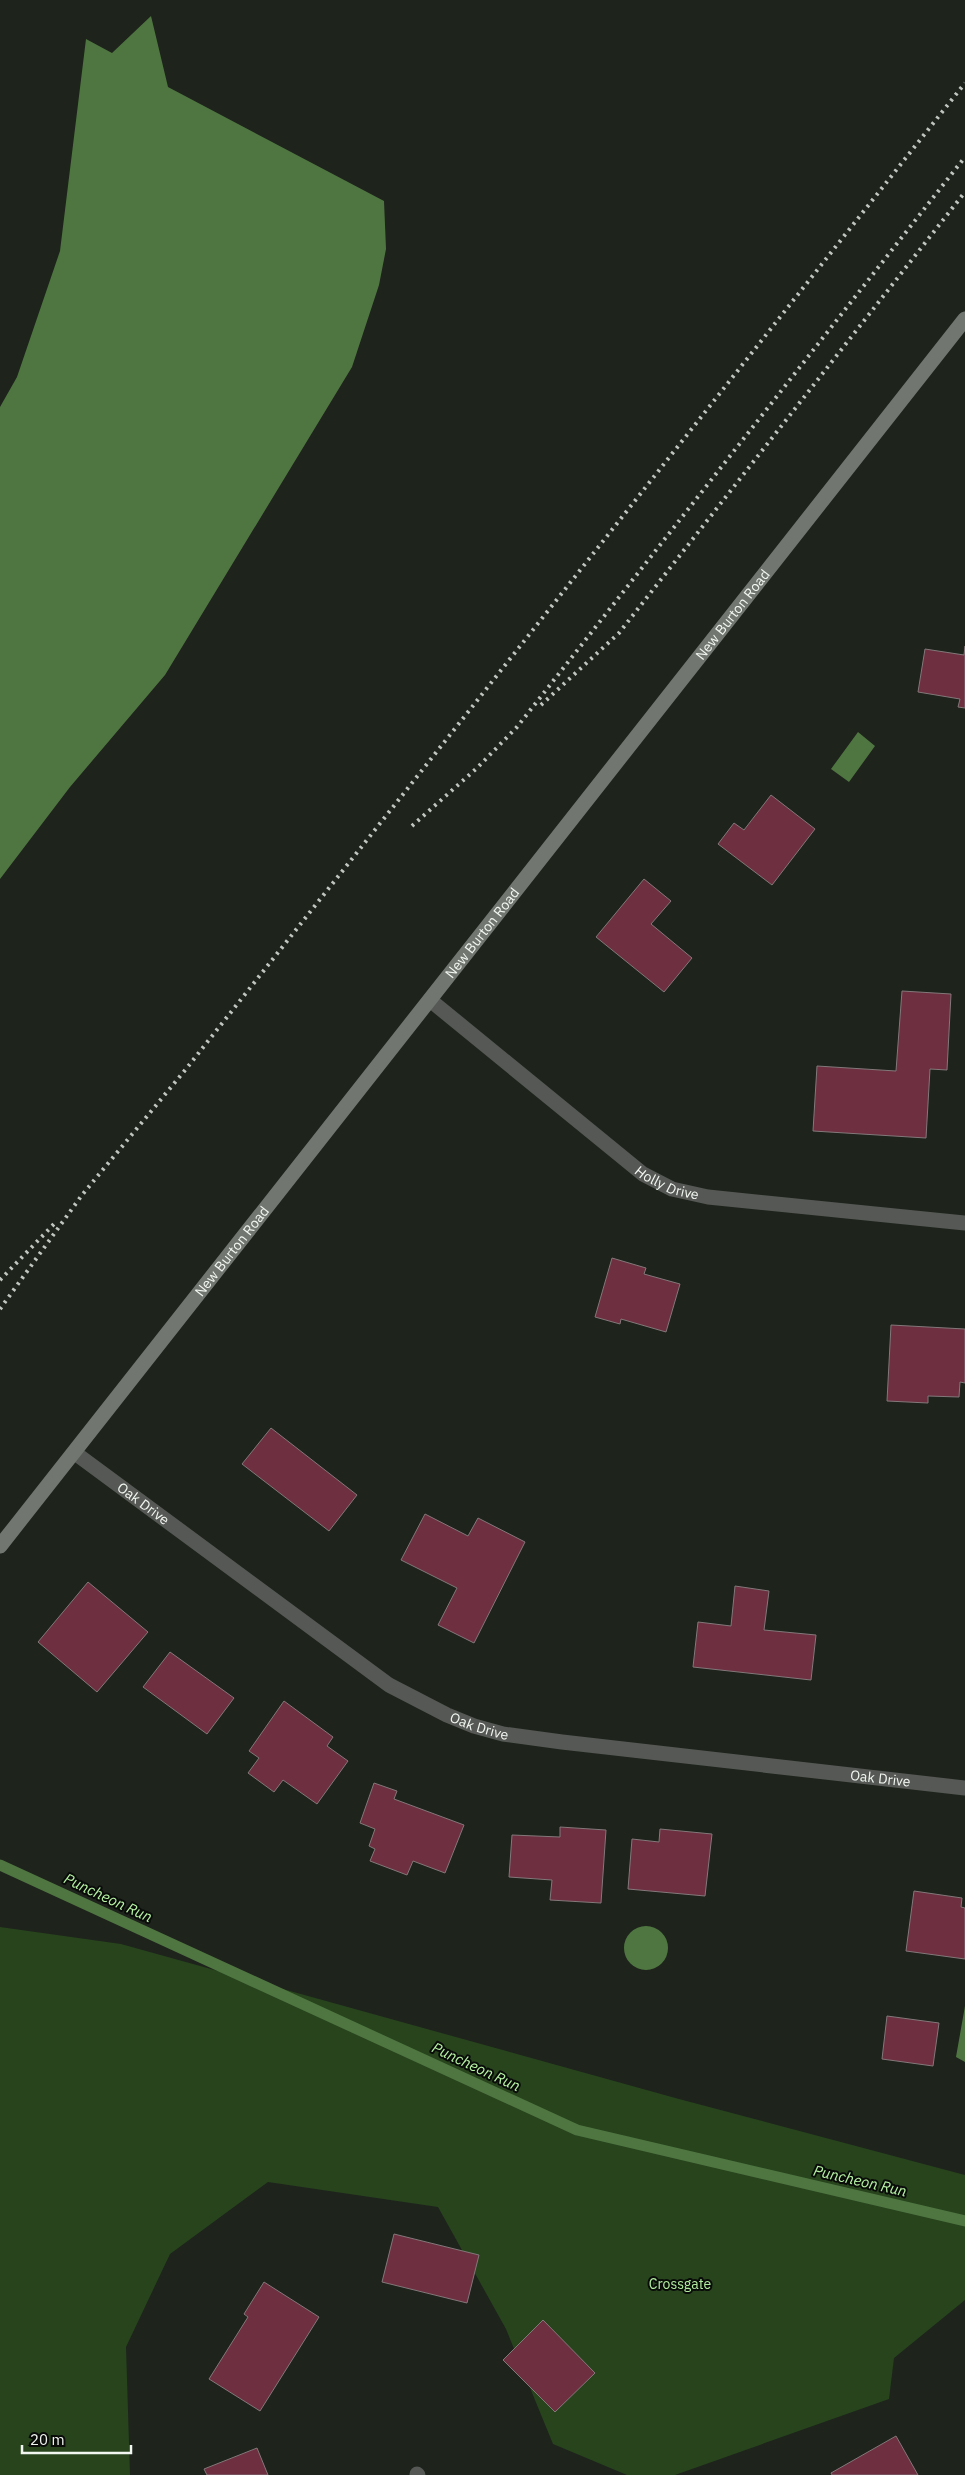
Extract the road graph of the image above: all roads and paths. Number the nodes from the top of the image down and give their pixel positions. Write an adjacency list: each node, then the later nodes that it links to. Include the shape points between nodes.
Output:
1 (965, 319): 2 (street, New Burton Road)
2 (430, 1000): 3 (street, Holly Drive, via 643,1174 672,1189 708,1197); 4 (street, New Burton Road)
3 (965, 1223)
4 (75, 1452): 5 (street, New Burton Road); 6 (street, Oak Drive, via 389,1684 447,1716 503,1734)
5 (0, 1546)
6 (965, 1788)

